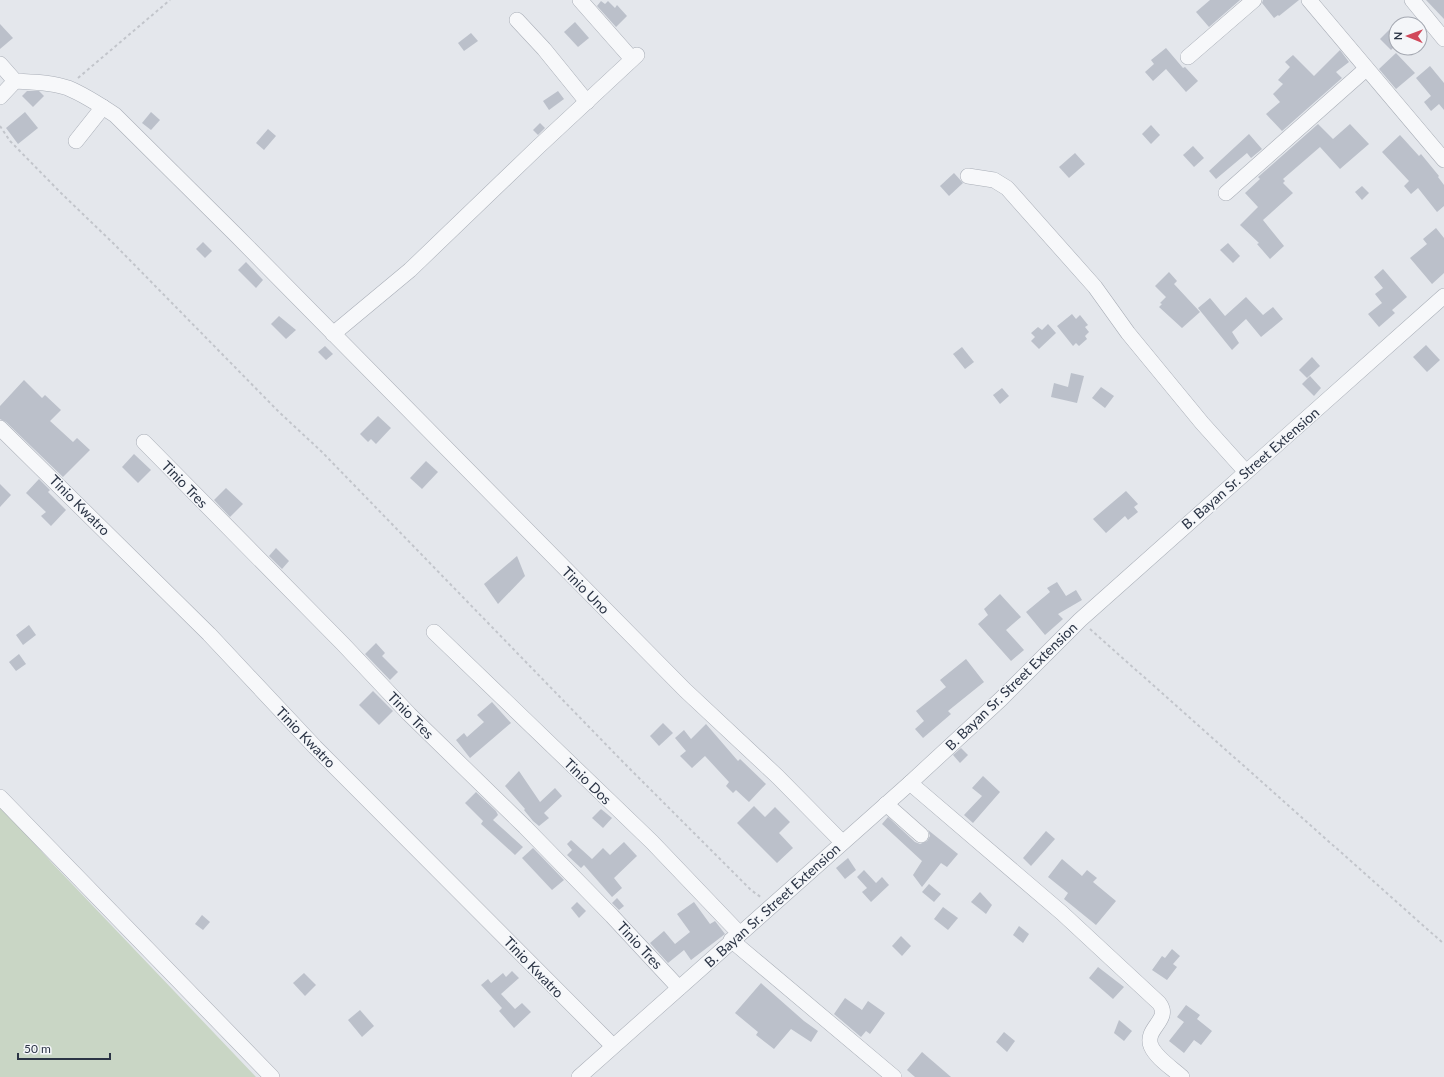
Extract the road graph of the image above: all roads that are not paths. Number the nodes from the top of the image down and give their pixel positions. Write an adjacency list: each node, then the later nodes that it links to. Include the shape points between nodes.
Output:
1 (580, 0): 12 (street, via 635,57)
2 (1254, 0): 7 (street)
3 (1309, 0): 9 (street)
4 (1412, 0): 6 (street)
5 (517, 20): 12 (street)
6 (1444, 39)
7 (1188, 57)
8 (0, 64): 10 (street)
9 (1366, 69): 15 (street); 17 (street)
10 (15, 81): 11 (street); 13 (street, Tinio Uno, via 67,88)
11 (0, 97)
12 (586, 102): 19 (street, via 410,270)
13 (103, 107): 14 (street); 19 (street, Tinio Uno)
14 (76, 141)
15 (1444, 160)
16 (968, 176): 22 (street, via 994,180 1007,188 1095,287 1128,333)
17 (1226, 193)
18 (1444, 296): 22 (street, B. Bayan Sr. Street Extension)
19 (333, 334): 28 (street, Tinio Uno, via 685,690 778,777)
20 (0, 428): 31 (street, Tinio Kwatro, via 209,634 321,752)
21 (144, 442): 30 (street, Tinio Tres, via 409,714 525,827)
22 (1246, 472): 24 (street, B. Bayan Sr. Street Extension, via 1080,620 1001,699)
23 (434, 632): 29 (street, Tinio Dos, via 652,842)
24 (910, 783): 26 (street, B. Bayan Sr. Street Extension); 35 (street, via 1062,914 1159,1003 1163,1016 1149,1040 1161,1059)
25 (0, 796): 32 (street)
26 (886, 804): 27 (street); 28 (street, B. Bayan Sr. Street Extension)
27 (921, 835)
28 (842, 842): 29 (street, B. Bayan Sr. Street Extension, via 773,906)
29 (735, 937): 30 (street, B. Bayan Sr. Street Extension); 34 (street, Tinio Dos)
30 (679, 988): 31 (street, B. Bayan Sr. Street Extension)
31 (612, 1046): 33 (street, B. Bayan Sr. Street Extension)
32 (272, 1077)
33 (579, 1077)
34 (894, 1077)
35 (1182, 1077)

